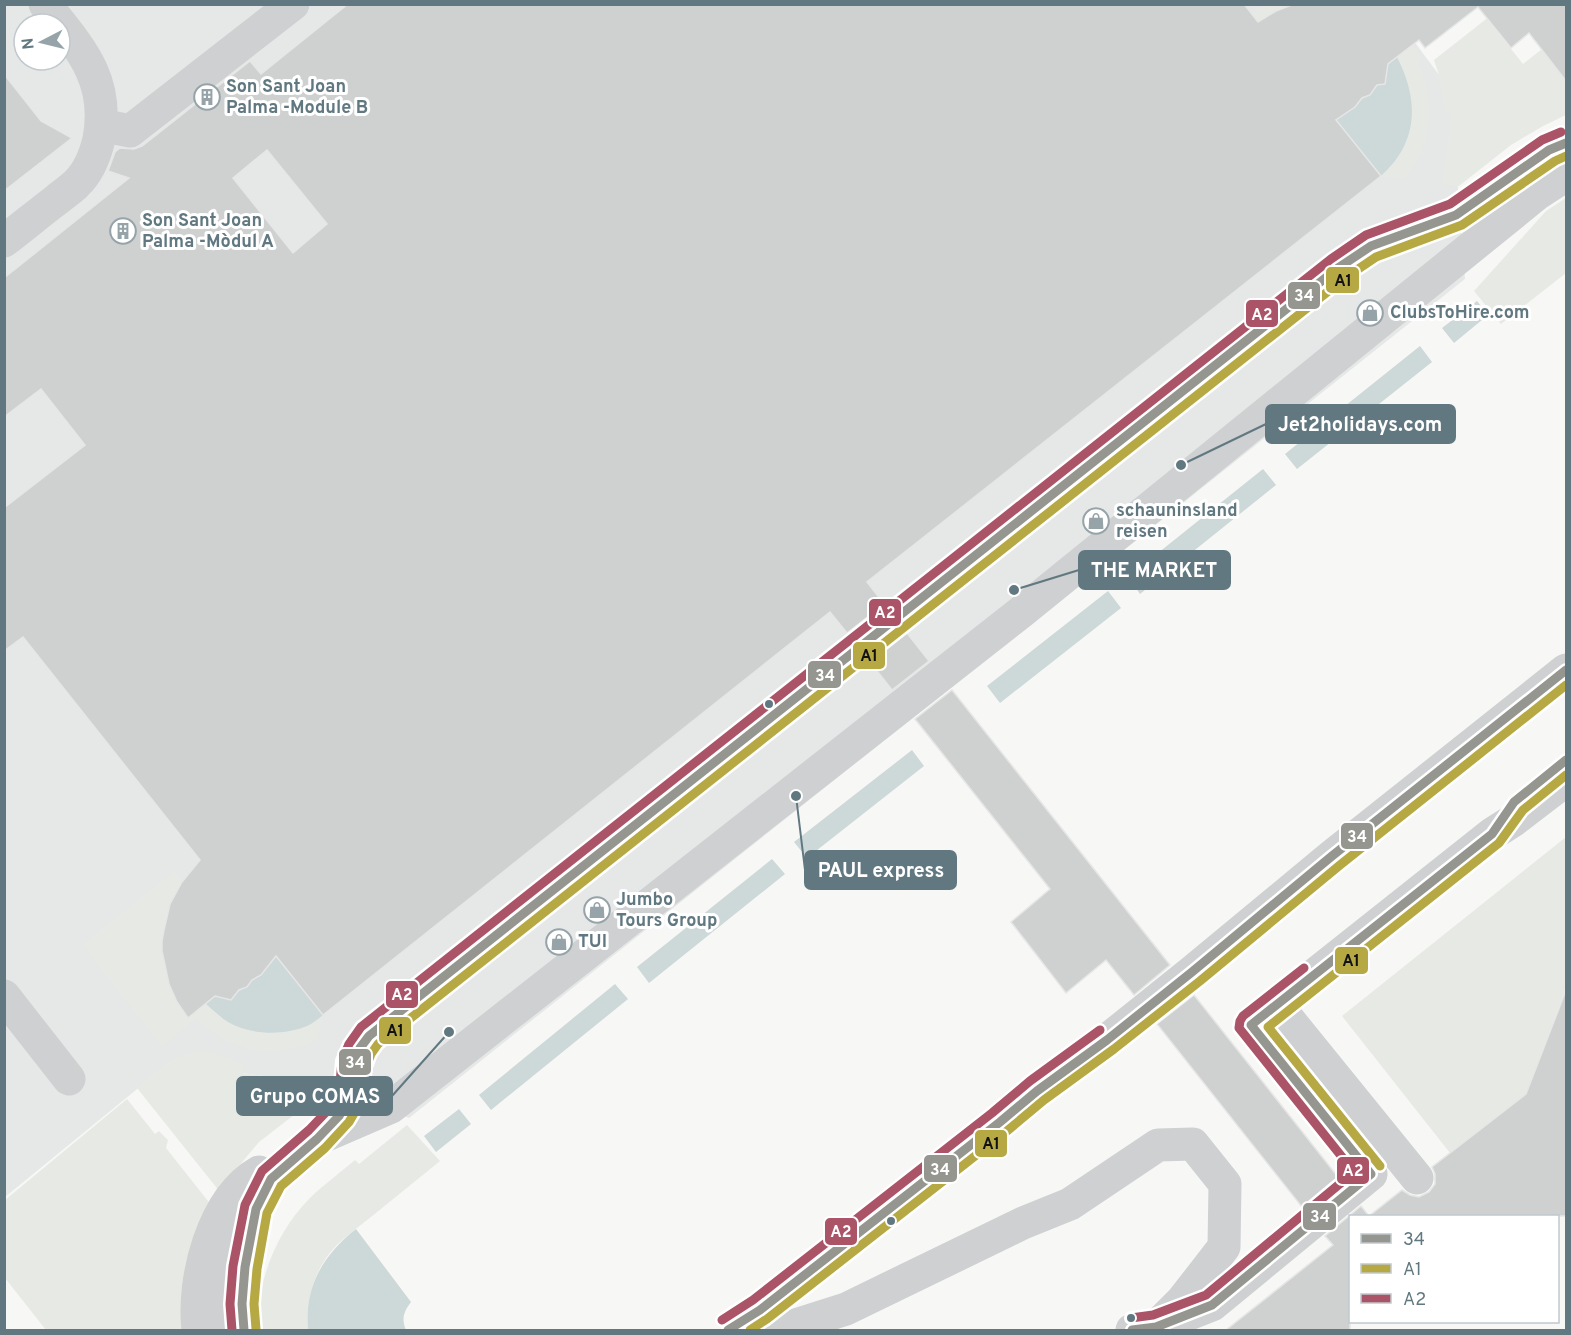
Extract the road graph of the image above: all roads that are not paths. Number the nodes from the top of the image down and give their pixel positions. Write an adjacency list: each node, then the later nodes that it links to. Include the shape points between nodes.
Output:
1 (45, 4): 3 (street, via 92,70 100,96)
2 (283, 10): 3 (street, via 130,131)
3 (101, 125): 6 (street, via 89,169 76,184)
4 (1566, 143): 15 (street, via 1549,150 1455,215 1371,246 1338,268 369,1036 354,1064 347,1102 339,1116)
5 (1566, 175): 15 (street, via 1537,194 1020,613 391,1107)
6 (4, 241)
7 (1566, 670): 18 (street, via 1107,1040 1037,1091)
8 (1566, 760): 11 (street, via 1514,802)
9 (1566, 780): 11 (street)
10 (1566, 799): 11 (street)
11 (1503, 827): 13 (street)
12 (4, 996): 14 (street)
13 (1276, 1004): 16 (street); 19 (street, via 1251,1025 1371,1174 1212,1305)
14 (69, 1079)
15 (311, 1144): 17 (street); 20 (street, via 253,1176 226,1204 205,1255)
16 (1417, 1178)
17 (271, 1179): 21 (street, via 236,1235 226,1265 221,1297); 22 (street, via 256,1209 244,1267)
18 (760, 1324): 19 (street, via 846,1308 1070,1204 1158,1146 1192,1144 1226,1184 1224,1247 1182,1301); 23 (street)
19 (1144, 1329)
20 (198, 1330)
21 (223, 1330)
22 (244, 1330)
23 (728, 1330)

